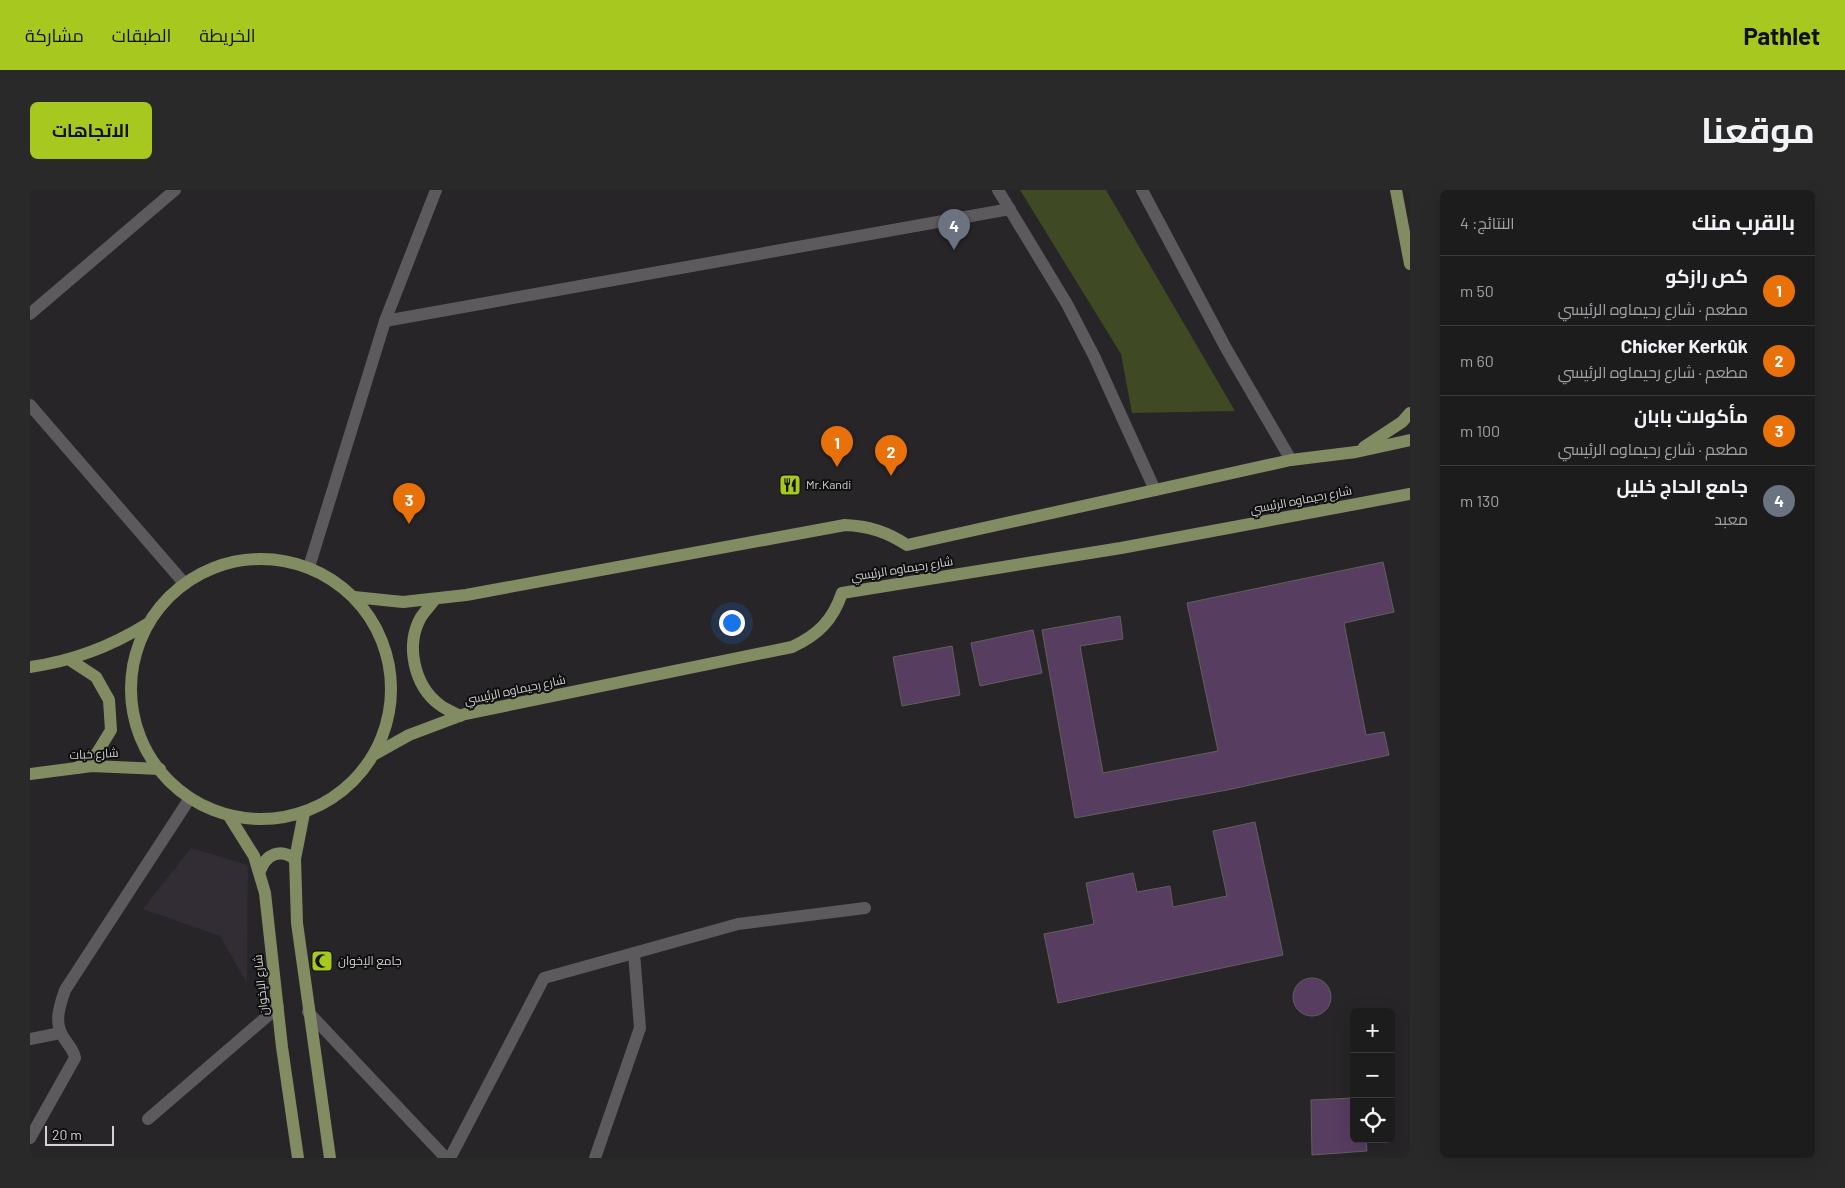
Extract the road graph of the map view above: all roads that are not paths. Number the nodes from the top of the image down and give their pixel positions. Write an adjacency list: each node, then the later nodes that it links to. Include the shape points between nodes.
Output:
1 (175, 190): 8 (street)
2 (436, 190): 9 (street)
3 (998, 190): 6 (street)
4 (1142, 190): 14 (street)
5 (1396, 190): 7 (main road)
6 (1010, 209): 9 (street); 15 (street, via 1090,348)
7 (1410, 264)
8 (30, 314)
9 (385, 321): 17 (street)
10 (30, 405): 18 (street)
11 (1410, 413): 13 (main road, via 1402,422)
12 (1410, 440): 13 (main road, شارع رحيماوه الرئيسي)
13 (1356, 452): 14 (main road, شارع رحيماوه الرئيسي)
14 (1291, 460): 15 (main road, شارع رحيماوه الرئيسي)
15 (1155, 490): 20 (main road, شارع رحيماوه الرئيسي, via 907,545 871,528 839,526)
16 (1410, 494): 24 (main road, شارع رحيماوه الرئيسي, via 1121,548 842,593 833,616 824,627 792,647)
17 (309, 567): 18 (main road, via 258,557 207,569); 19 (main road)
18 (184, 582): 21 (main road, via 163,602)
19 (354, 597): 20 (main road, شارع رحيماوه الرئيسي, via 403,602); 25 (main road, via 378,632 387,656 392,689 388,722)
20 (435, 599): 24 (main road, via 420,618 413,640 414,665 423,687 439,705)
21 (147, 624): 22 (main road, via 102,649); 27 (main road, via 137,646 132,669 133,716 140,739)
22 (70, 660): 23 (main road); 26 (main road, via 96,678 109,700 111,730 97,753)
23 (30, 667)
24 (460, 716): 25 (main road, شارع رحيماوه الرئيسي, via 409,735)
25 (374, 754): 30 (main road, via 344,790)
26 (77, 768): 27 (main road, شارع خبات, via 123,766); 28 (main road, شارع خبات)
27 (160, 769): 29 (main road, via 177,789)
28 (30, 774)
29 (190, 798): 31 (main road); 38 (street, via 66,990 57,1011)
30 (304, 813): 31 (main road, via 267,820); 32 (main road)
31 (229, 816): 33 (main road, شارع الإخوان, via 247,842)
32 (295, 859): 33 (main road, via 283,853 276,854 268,857); 37 (main road, via 297,923)
33 (260, 871): 36 (main road, شارع الإخوان)
34 (865, 908): 35 (street, via 738,924)
35 (634, 954): 45 (street, via 544,978); 46 (street, via 640,1028)
36 (278, 1007): 40 (street); 42 (main road, شارع الإخوان)
37 (308, 1012): 43 (main road); 44 (street)
38 (60, 1033): 39 (street); 41 (street, via 74,1053 74,1064)
39 (30, 1039)
40 (148, 1119)
41 (30, 1138)
42 (298, 1158)
43 (330, 1158)
44 (446, 1158)
45 (450, 1158)
46 (595, 1158)

